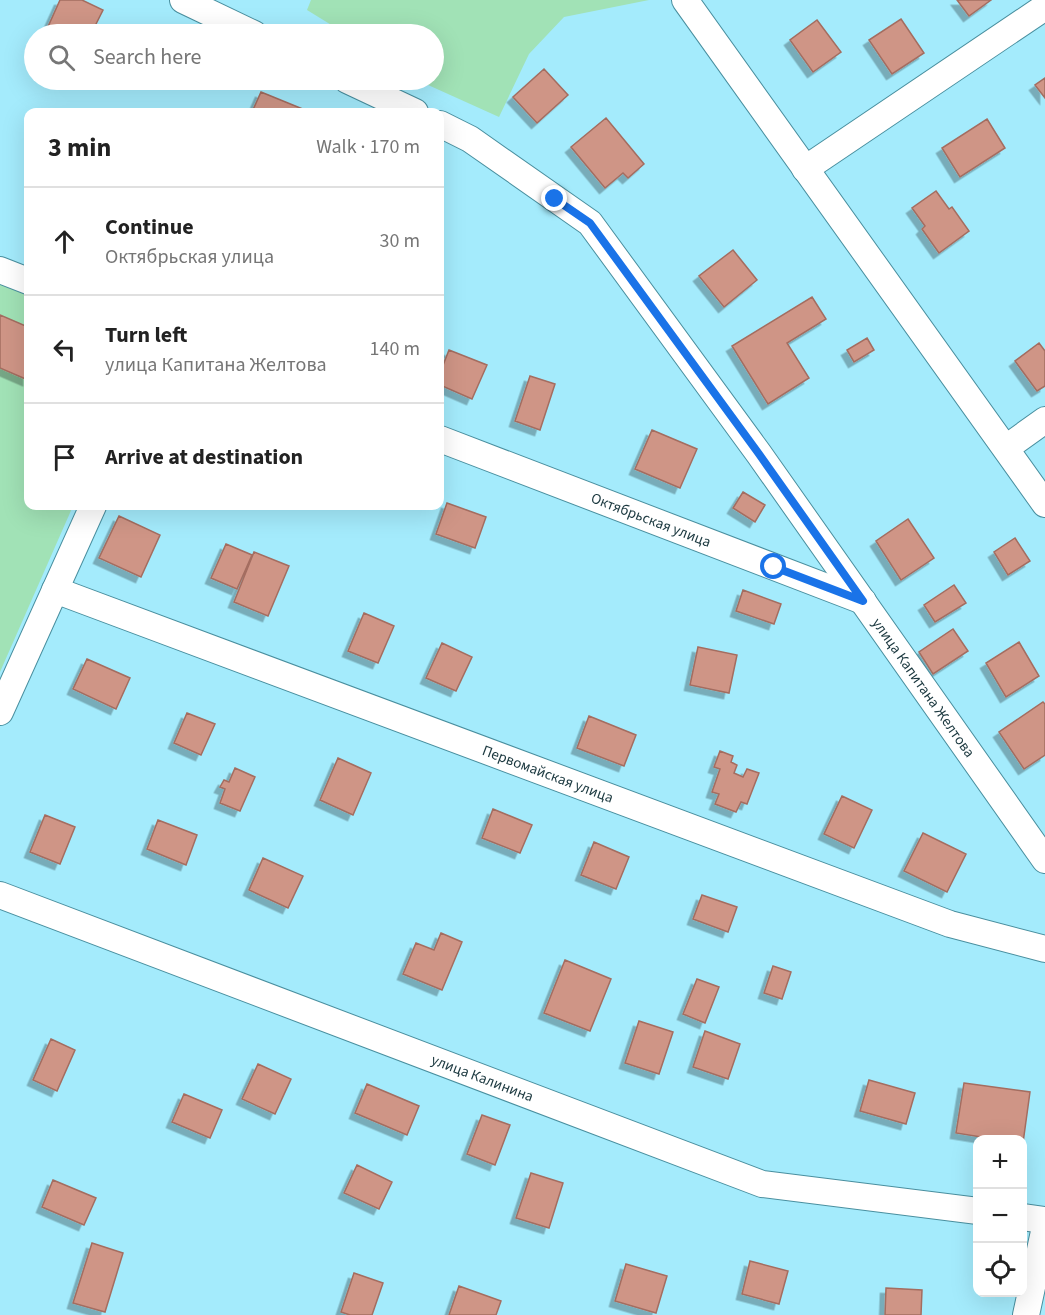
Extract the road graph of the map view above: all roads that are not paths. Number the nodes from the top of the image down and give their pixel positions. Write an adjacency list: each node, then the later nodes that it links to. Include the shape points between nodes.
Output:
1 (183, 0): 4 (street)
2 (685, 0): 8 (street)
3 (1045, 8): 8 (street)
4 (233, 24)
5 (368, 90): 6 (street)
6 (406, 108)
7 (444, 126): 17 (street, улица Капитана Желтова, via 470,139 590,223)
8 (806, 169): 13 (street)
9 (0, 270): 10 (street)
10 (24, 279)
11 (1045, 420): 13 (street)
12 (444, 441): 17 (street, Октябрьская улица)
13 (1006, 448): 14 (street)
14 (1045, 504)
15 (91, 510): 16 (street)
16 (55, 590): 18 (street); 21 (street, Первомайская улица, via 939,920)
17 (863, 601): 19 (street, улица Капитана Желтова)
18 (0, 712)
19 (1045, 860)
20 (0, 895): 22 (street, улица Калинина, via 762,1184)
21 (1045, 949)
22 (973, 1210)
23 (1027, 1218): 24 (street)
24 (1045, 1220)
25 (1045, 1227): 26 (street)
26 (1026, 1315)

